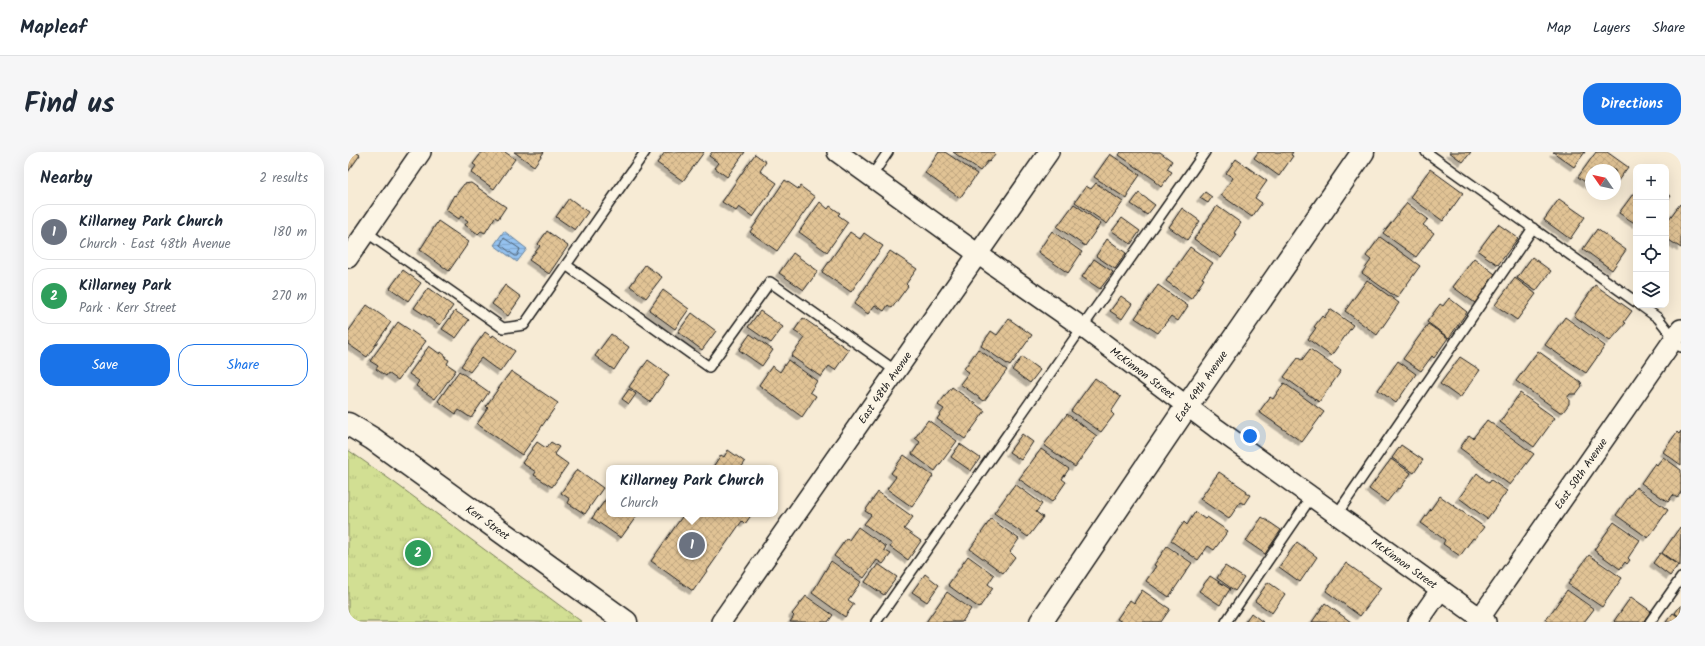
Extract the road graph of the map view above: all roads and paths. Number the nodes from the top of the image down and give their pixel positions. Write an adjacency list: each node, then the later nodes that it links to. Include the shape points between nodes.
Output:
1 (421, 152): 11 (street)
2 (645, 152): 14 (lane)
3 (837, 152): 9 (street, McKinnon Street)
4 (888, 152): 9 (lane)
5 (1049, 152): 12 (street, East 48th Avenue)
6 (1205, 152): 17 (lane)
7 (1363, 152): 20 (street, East 49th Avenue)
8 (1426, 152): 10 (lane)
9 (871, 177): 12 (street, McKinnon Street)
10 (1533, 228): 15 (lane); 23 (lane)
11 (366, 232): 13 (street); 14 (lane, via 503,328 524,325)
12 (978, 254): 17 (street, McKinnon Street); 19 (street, East 48th Avenue)
13 (348, 258)
14 (566, 265): 19 (lane, via 709,367 770,282)
15 (1633, 300)
16 (1644, 308): 18 (lane)
17 (1082, 327): 20 (street, McKinnon Street); 29 (lane)
18 (1679, 338): 26 (street, East 50th Avenue)
19 (896, 371): 28 (street, East 48th Avenue)
20 (1187, 406): 22 (street, McKinnon Street); 30 (street, East 49th Avenue)
21 (348, 424): 27 (street, Kerr Street, via 373,439)
22 (1312, 496): 23 (street, McKinnon Street); 31 (lane)
23 (1336, 514): 25 (street, McKinnon Street)
24 (1681, 578): 33 (lane)
25 (1441, 589): 26 (street, McKinnon Street); 32 (street)
26 (1483, 620)
27 (626, 622)
28 (721, 622)
29 (876, 622)
30 (1041, 622)
31 (1226, 622)
32 (1418, 622)
33 (1650, 622)

